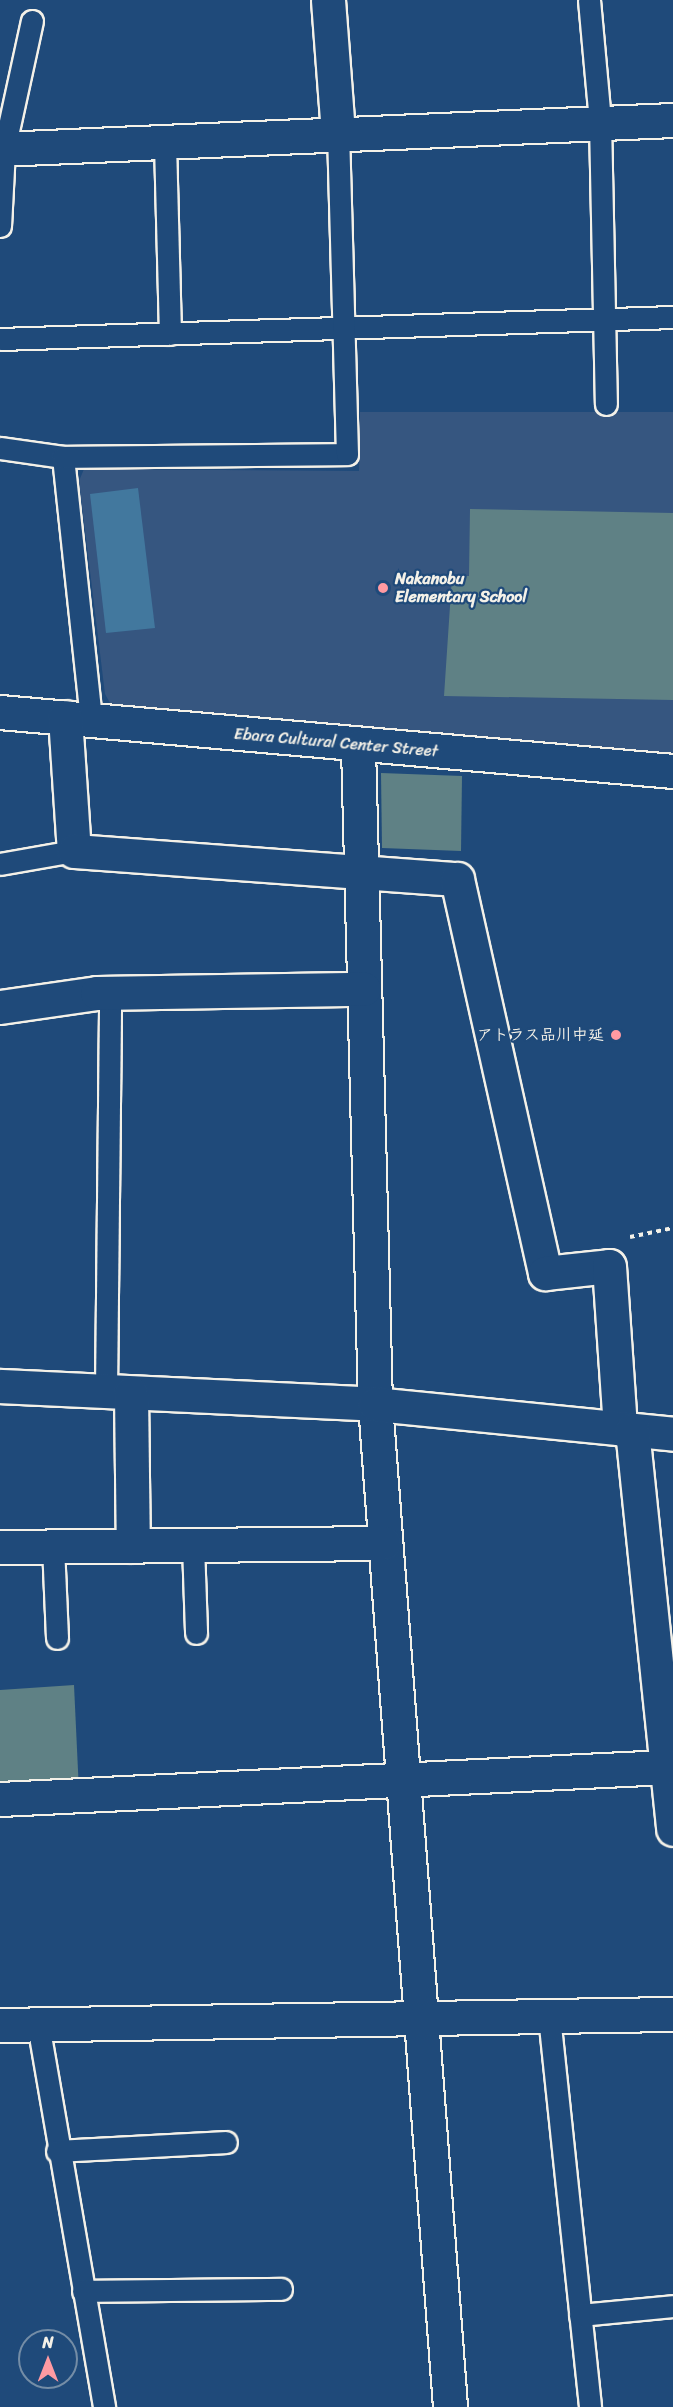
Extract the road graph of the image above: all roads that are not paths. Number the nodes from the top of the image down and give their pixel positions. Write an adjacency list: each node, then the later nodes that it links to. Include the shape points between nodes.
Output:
1 (328, 0): 6 (street)
2 (589, 0): 5 (lane)
3 (32, 21): 8 (lane)
4 (673, 120): 5 (street)
5 (600, 122): 6 (street); 11 (lane)
6 (338, 132): 7 (street); 12 (lane)
7 (165, 143): 8 (street); 13 (lane)
8 (2, 149): 9 (lane)
9 (0, 226)
10 (673, 317): 11 (lane)
11 (604, 320): 12 (lane); 15 (lane)
12 (341, 330): 13 (lane); 17 (lane, via 347,454)
13 (170, 334): 14 (lane)
14 (0, 339)
15 (606, 404)
16 (0, 448): 17 (lane)
17 (63, 457): 19 (lane)
18 (0, 712): 19 (street, Ebara Cultural Center Street)
19 (78, 718): 20 (street, Ebara Cultural Center Street); 22 (street)
20 (358, 747): 21 (street, Ebara Cultural Center Street); 24 (street)
21 (673, 771)
22 (74, 851): 23 (lane); 24 (street)
23 (0, 864)
24 (361, 868): 25 (street); 31 (street, via 457,879 545,1274 609,1266)
25 (364, 989): 26 (street); 30 (street)
26 (110, 993): 27 (street); 29 (lane)
27 (0, 1007)
28 (0, 1386): 29 (street)
29 (119, 1393): 30 (street); 36 (street)
30 (375, 1404): 31 (street); 33 (street)
31 (626, 1430): 32 (street); 40 (street)
32 (673, 1434)
33 (384, 1543): 34 (street); 41 (street)
34 (193, 1545): 36 (street); 38 (lane)
35 (53, 1546): 36 (street); 37 (street); 39 (lane)
36 (133, 1546)
37 (0, 1547)
38 (196, 1633)
39 (57, 1638)
40 (667, 1767): 41 (street); 43 (street)
41 (402, 1779): 42 (street); 46 (street)
42 (0, 1799)
43 (672, 1811)
44 (673, 2014): 45 (street)
45 (549, 2016): 46 (street); 54 (lane)
46 (418, 2018): 47 (street); 56 (street)
47 (38, 2024): 48 (street); 50 (lane)
48 (0, 2025)
49 (226, 2142): 50 (lane)
50 (57, 2151): 52 (lane)
51 (281, 2289): 52 (lane)
52 (83, 2291): 55 (lane)
53 (673, 2306): 54 (lane)
54 (580, 2315): 57 (lane)
55 (104, 2407)
56 (450, 2407)
57 (590, 2407)

